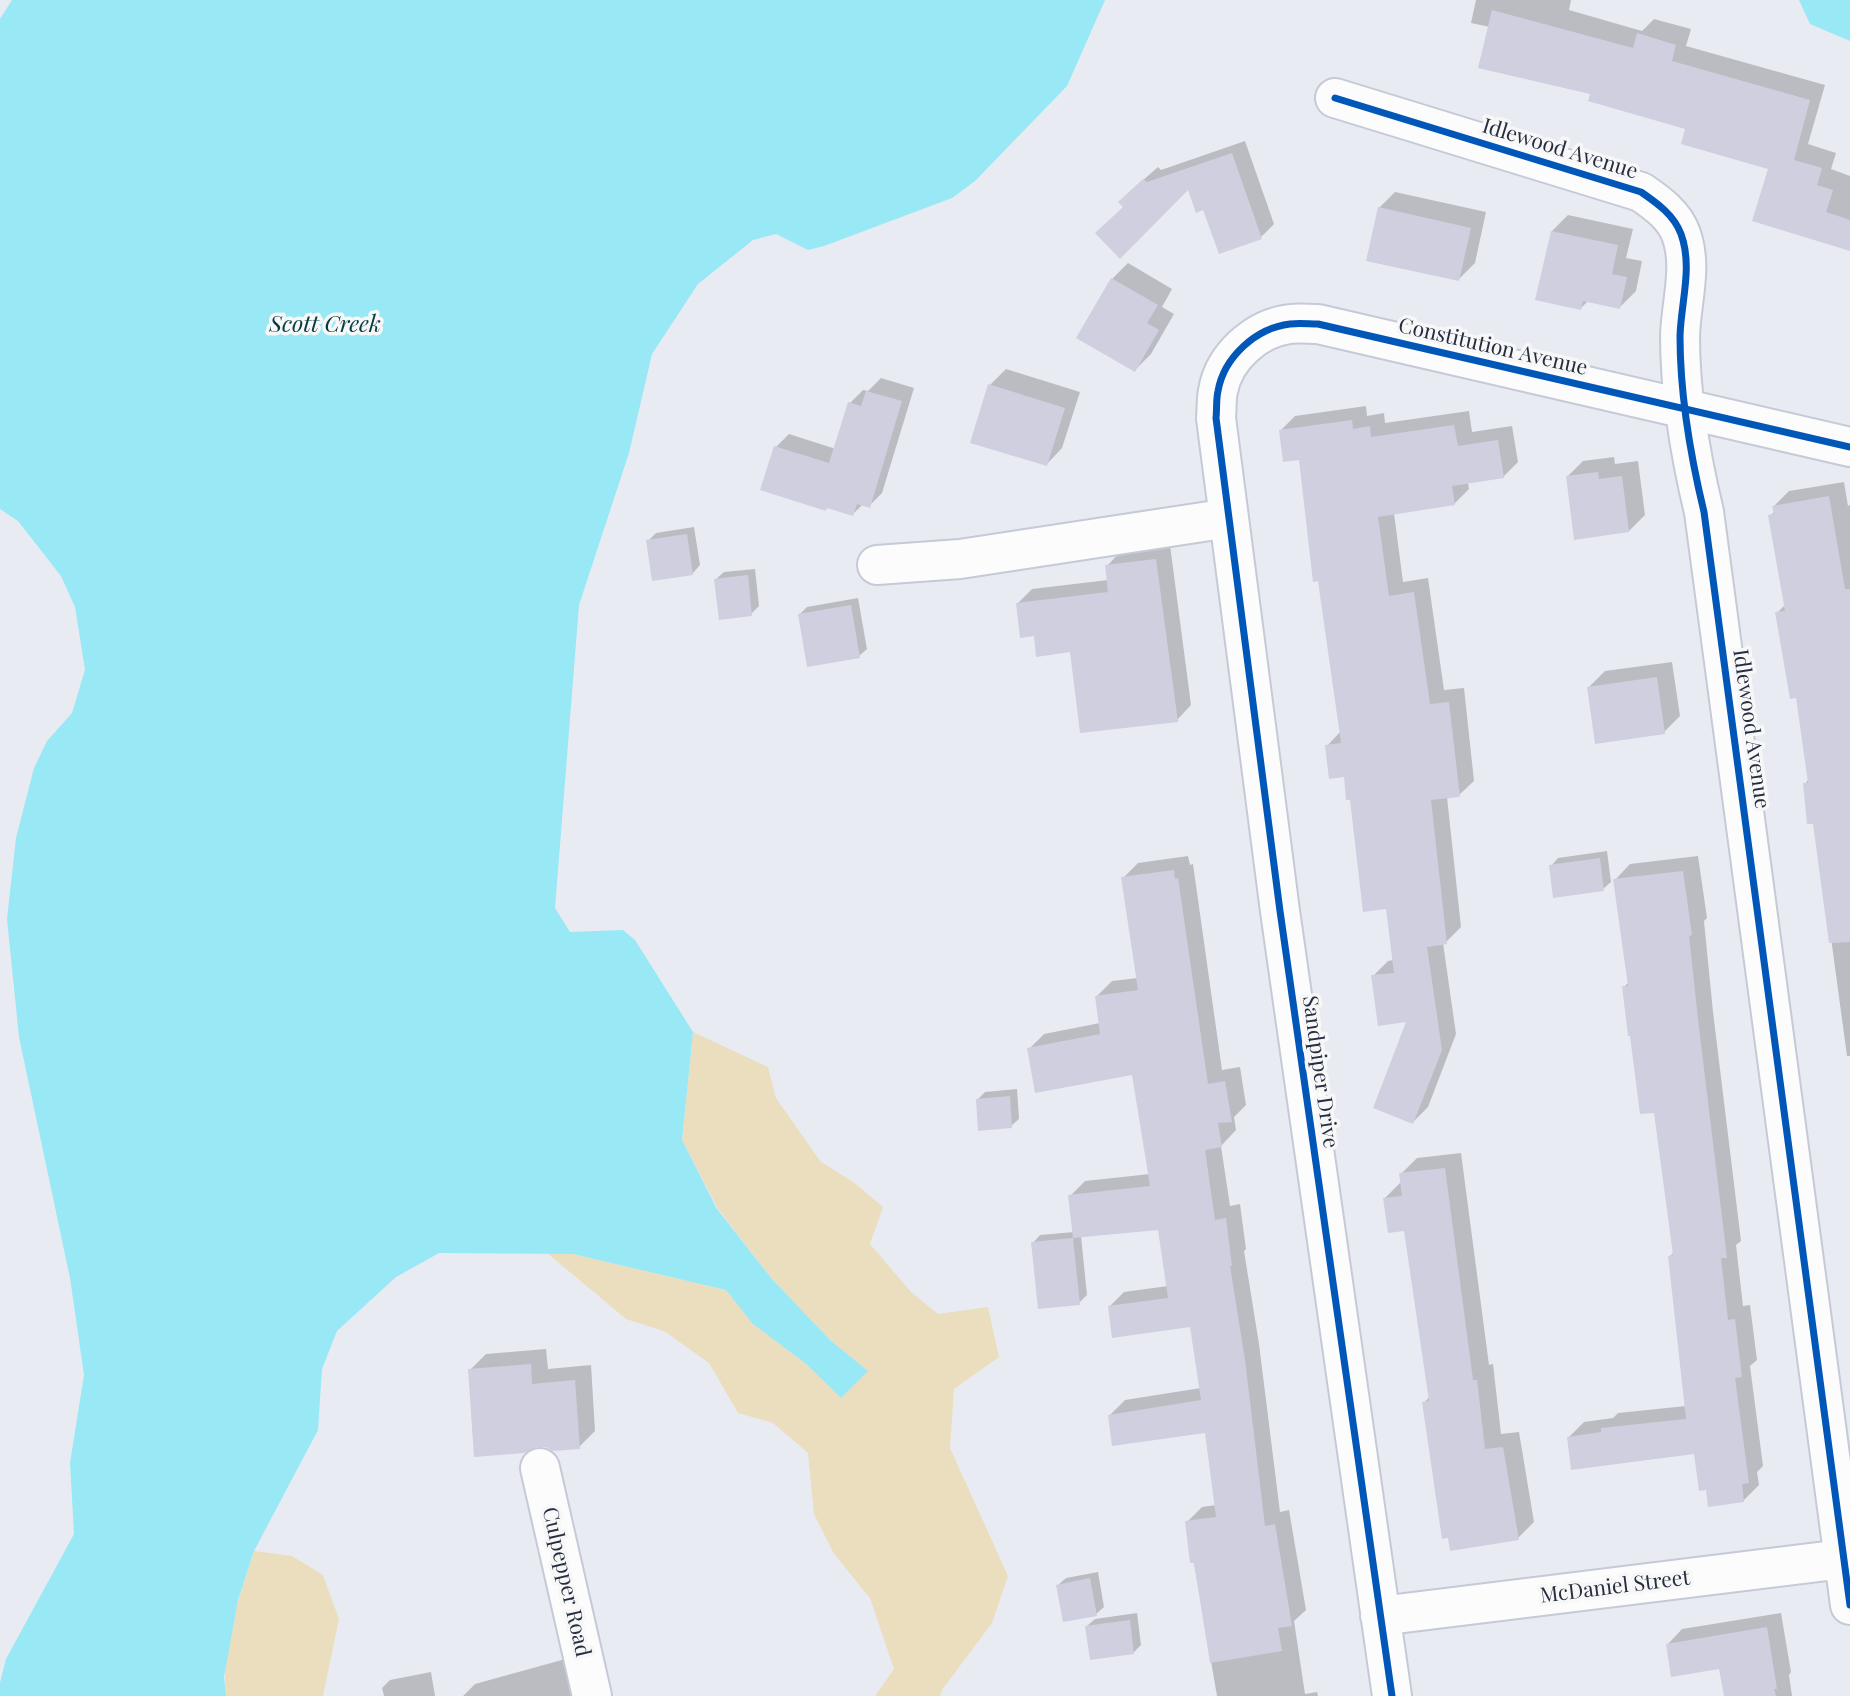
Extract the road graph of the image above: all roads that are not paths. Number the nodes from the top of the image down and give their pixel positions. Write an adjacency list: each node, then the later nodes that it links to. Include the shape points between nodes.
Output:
1 (1335, 98): 2 (street, Idlewood Avenue, via 1641,192 1664,208 1680,232 1687,259 1680,335)
2 (1684, 409): 3 (street, Constitution Avenue); 4 (street, Constitution Avenue, via 1318,324 1289,324 1262,333 1228,363 1218,389); 8 (street, Idlewood Avenue, via 1704,512)
3 (1850, 447)
4 (1220, 453): 5 (street, Sandpiper Drive)
5 (1229, 518): 6 (street, via 960,559); 10 (street, Sandpiper Drive)
6 (877, 565)
7 (540, 1468): 11 (street, Culpepper Road)
8 (1847, 1559): 9 (street, Idlewood Avenue); 10 (street, McDaniel Street)
9 (1850, 1605)
10 (1380, 1616): 12 (street, Sandpiper Drive)
11 (592, 1696)
12 (1392, 1696)

